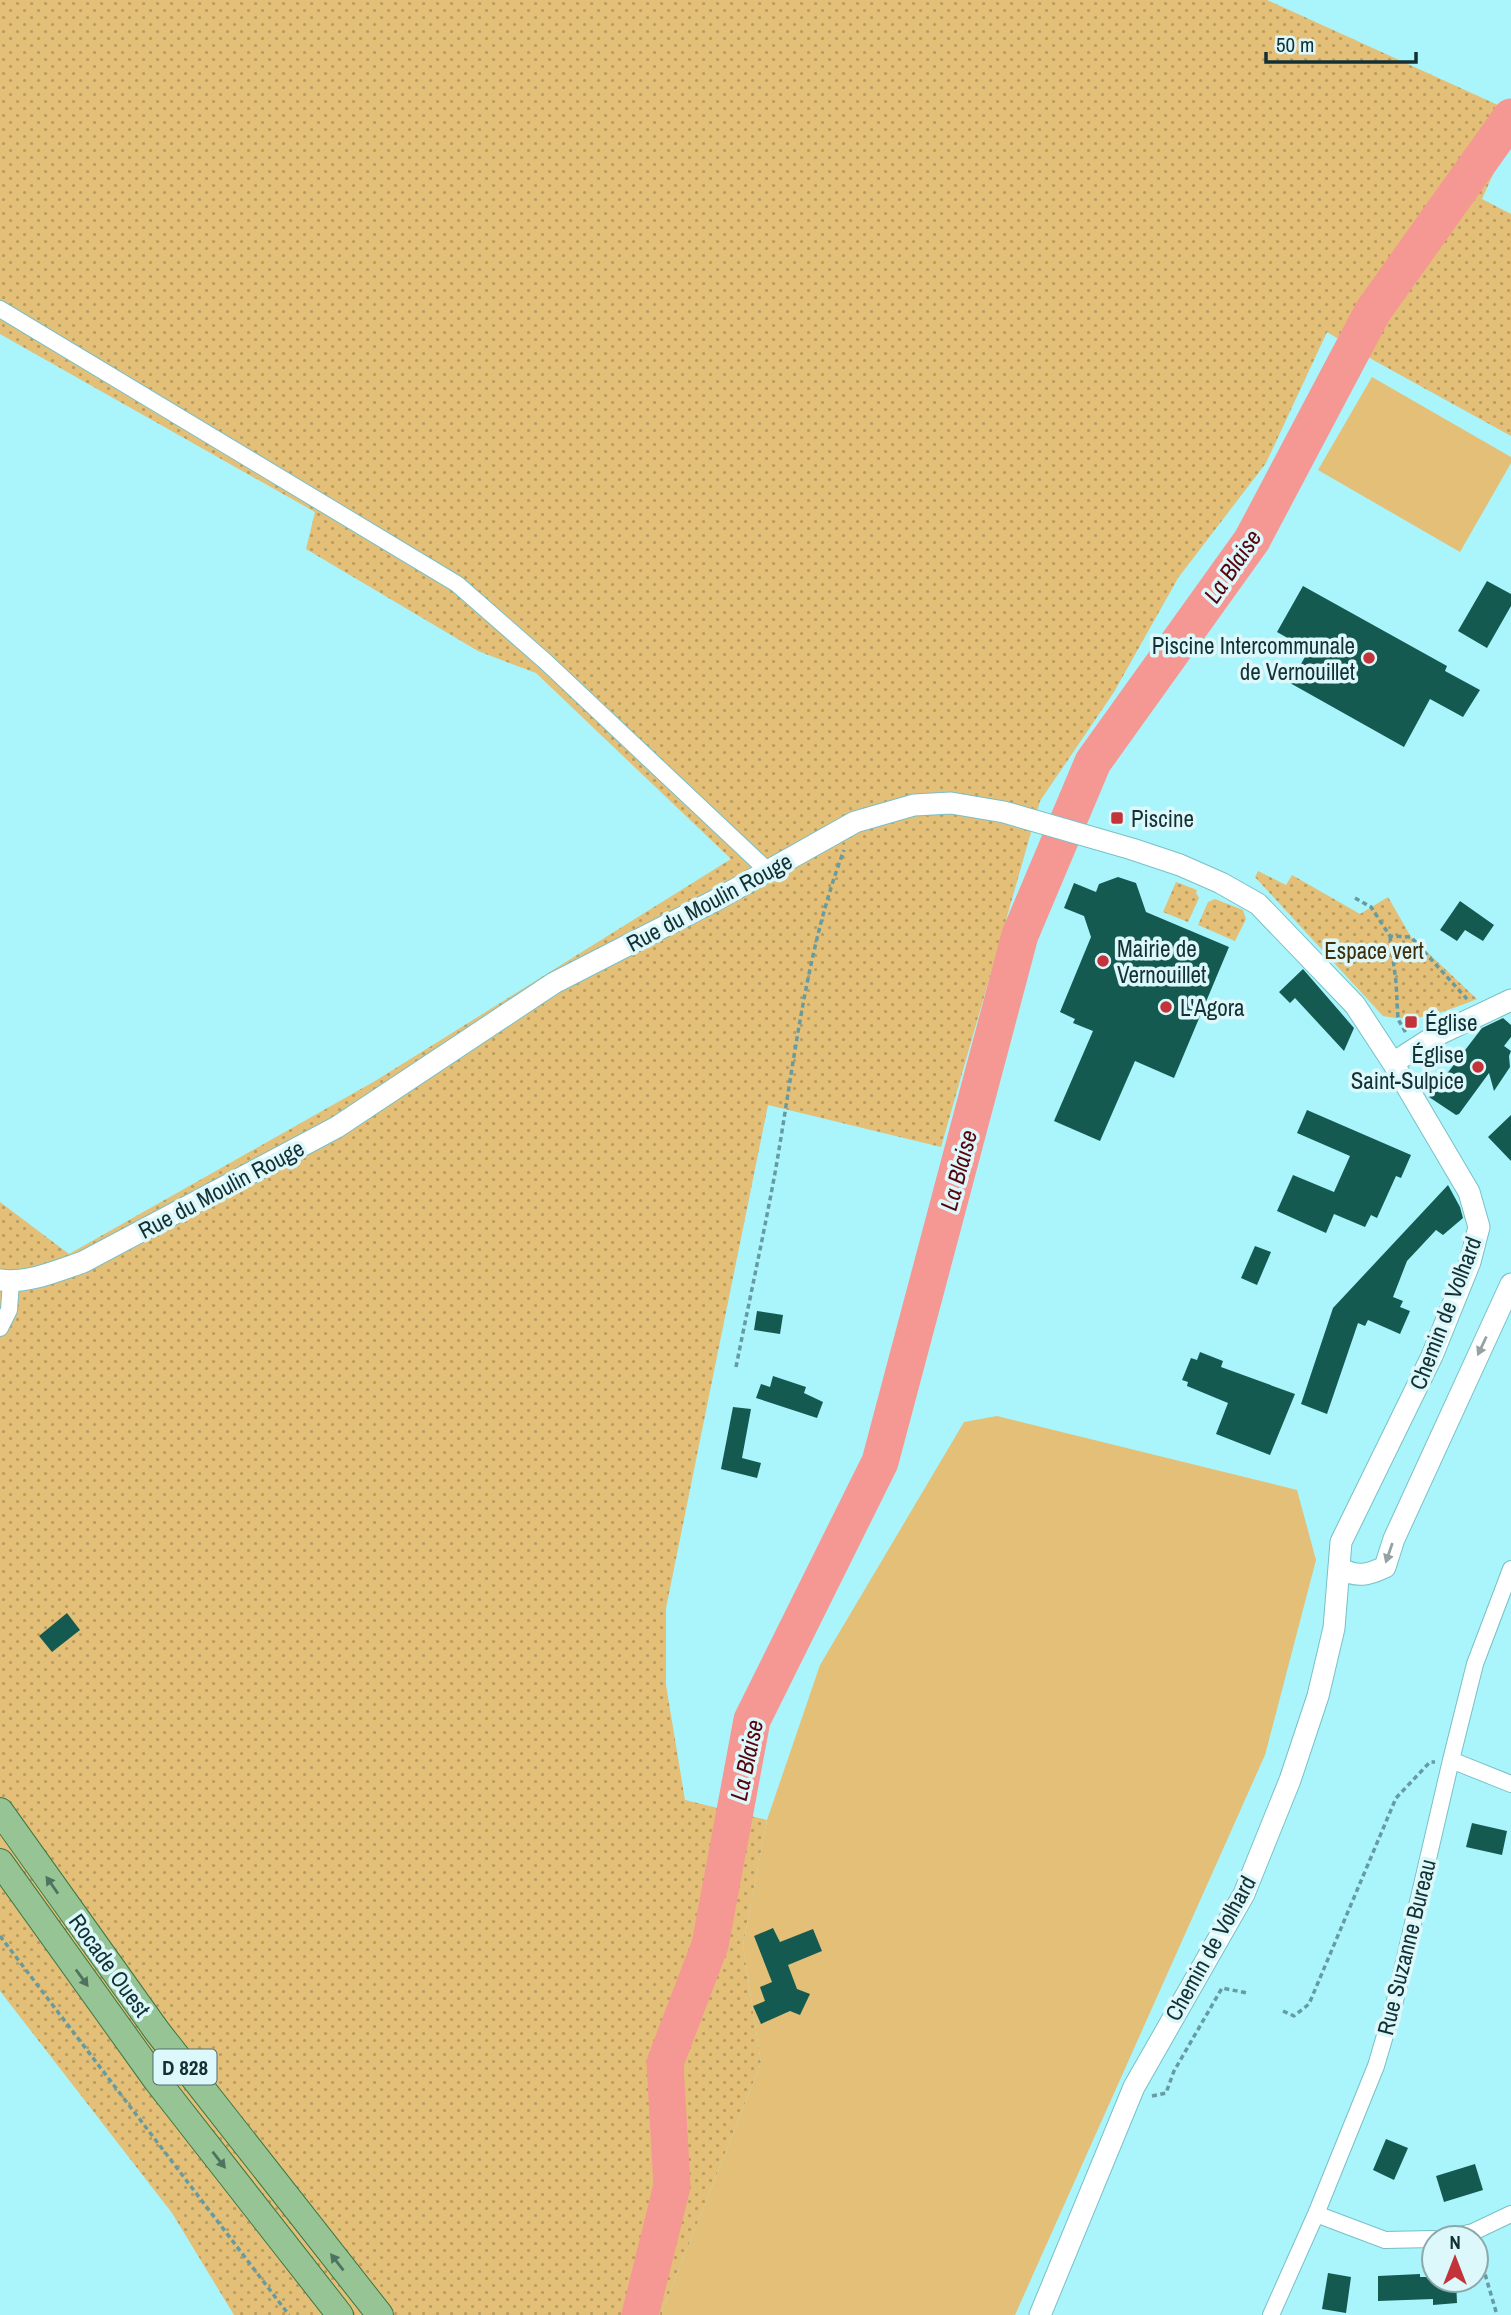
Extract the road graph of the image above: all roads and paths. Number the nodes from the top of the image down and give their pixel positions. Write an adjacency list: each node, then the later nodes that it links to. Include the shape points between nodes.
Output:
1 (0, 309): 3 (street, via 457,584)
2 (855, 822): 3 (street, Rue du Moulin Rouge); 9 (street, Rue du Moulin Rouge, via 914,805 951,803 1004,812 1083,835 1180,865 1221,883 1258,904 1355,1005); 13 (path, via 833,880 814,957)
3 (768, 871): 10 (street, Rue du Moulin Rouge, via 554,983 291,1153 82,1262 47,1274)
4 (1355, 898): 5 (path, via 1371,907)
5 (1390, 936): 7 (path, via 1411,937); 8 (path, via 1398,1019)
6 (1511, 1000): 7 (street)
7 (1480, 1013): 8 (street)
8 (1416, 1049): 9 (street)
9 (1393, 1063): 14 (street, Chemin de Volhard, via 1469,1192 1479,1227 1470,1262 1432,1356 1341,1542)
10 (5, 1280): 12 (street, Rue du Moulin Rouge, via 9,1310)
11 (1511, 1284): 14 (street, Chemin de Volhard, one-way to 14, via 1385,1567 1368,1575 1352,1575)
12 (0, 1328)
13 (736, 1367)
14 (1340, 1568): 23 (street, Chemin de Volhard, via 1334,1628 1318,1696 1290,1780 1244,1894)
15 (1511, 1569): 16 (street, Rue Suzanne Bureau, via 1475,1664)
16 (1451, 1760): 17 (street); 22 (path, via 1430,1762 1396,1798 1309,2004 1294,2016); 24 (street, Rue Suzanne Bureau, via 1376,2066)
17 (1511, 1784)
18 (0, 1811): 31 (main road, Rocade Ouest / D 828, one-way to 18, via 157,2031)
19 (0, 1863): 30 (main road, Rocade Ouest / D 828, one-way to 30, via 157,2081)
20 (0, 1936): 29 (path)
21 (1247, 1993): 23 (path, via 1222,1988 1174,2071 1167,2093 1152,2096)
22 (1283, 2011)
23 (1134, 2087): 32 (street, Chemin de Volhard)
24 (1316, 2214): 27 (street, via 1385,2240); 33 (street, Rue Suzanne Bureau)
25 (1511, 2214): 26 (street)
26 (1490, 2224)
27 (1420, 2239)
28 (1490, 2291): 34 (path)
29 (289, 2315)
30 (340, 2315)
31 (380, 2315)
32 (1040, 2315)
33 (1270, 2315)
34 (1497, 2315)

